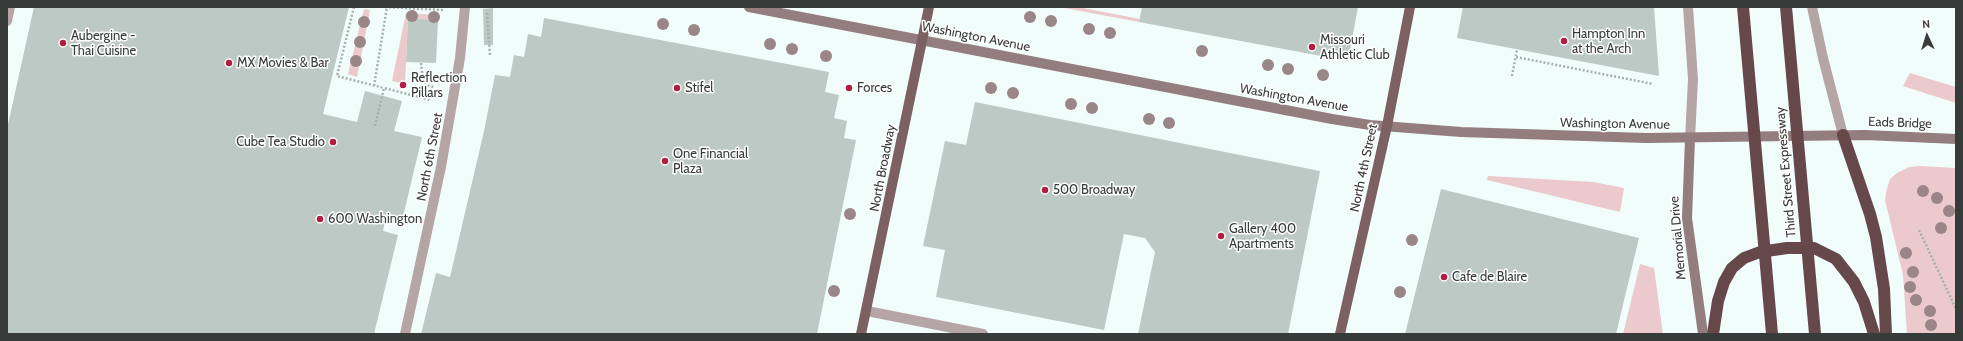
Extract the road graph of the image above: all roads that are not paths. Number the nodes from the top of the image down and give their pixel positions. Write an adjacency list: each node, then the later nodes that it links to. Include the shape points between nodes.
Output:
1 (10, 7): 10 (street)
2 (465, 7): 17 (street, North 6th Street, via 441,168)
3 (749, 7): 11 (main road, Washington Avenue)
4 (929, 7): 11 (main road, North Broadway)
5 (1410, 7): 12 (main road, North 4th Street)
6 (1688, 7): 14 (street, via 1693,80)
7 (1743, 7): 23 (highway)
8 (1786, 7): 24 (highway, Third Street Expressway)
9 (1812, 7): 13 (street)
10 (7, 21)
11 (922, 40): 12 (main road, Washington Avenue, via 1332,119); 16 (main road, North Broadway)
12 (1387, 126): 14 (main road, Washington Avenue, via 1544,135); 20 (main road, North 4th Street)
13 (1843, 135): 14 (main road, Washington Avenue); 15 (main road, Eads Bridge); 26 (highway, via 1876,237 1884,289)
14 (1690, 139): 21 (main road, Memorial Drive, via 1687,218)
15 (1956, 139)
16 (867, 311): 18 (main road, North Broadway); 19 (street)
17 (405, 334)
18 (861, 334)
19 (983, 334)
20 (1340, 334)
21 (1703, 334)
22 (1713, 334): 25 (highway, via 1718,301 1732,268 1744,258 1760,252 1814,248 1836,259 1854,282 1864,302)
23 (1772, 334)
24 (1816, 334)
25 (1874, 334)
26 (1886, 334)

